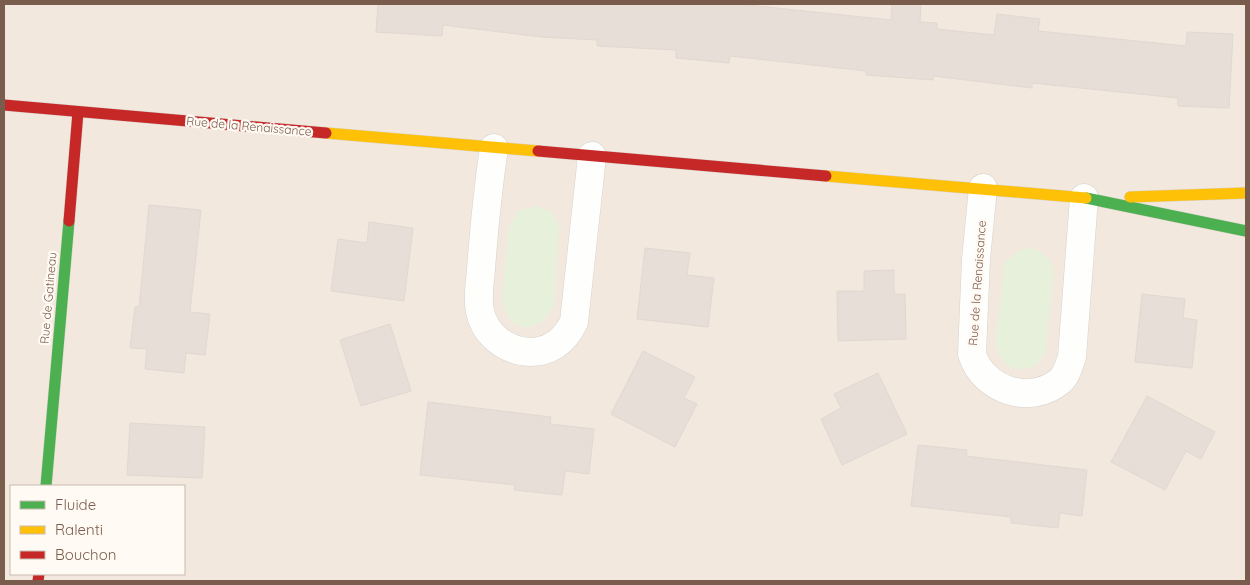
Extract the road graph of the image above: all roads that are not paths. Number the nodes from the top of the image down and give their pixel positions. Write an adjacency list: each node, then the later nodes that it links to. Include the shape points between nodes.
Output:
1 (4, 105): 2 (street, Rue de la Renaissance)
2 (78, 112): 3 (street, Rue de la Renaissance); 9 (street, Rue de Gatineau)
3 (494, 148): 4 (street, Rue de la Renaissance); 4 (street, via 484,218 480,311 497,340 529,352 552,347 561,341 574,322)
4 (592, 156): 5 (street, Rue de la Renaissance)
5 (983, 188): 7 (street, Rue de la Renaissance); 7 (street, Rue de la Renaissance, via 972,354 989,381 1012,392 1037,391 1060,380 1072,356)
6 (1246, 193): 7 (street, Rue de la Renaissance)
7 (1084, 198): 8 (street, Rue de la Renaissance)
8 (1246, 231)
9 (46, 485)

